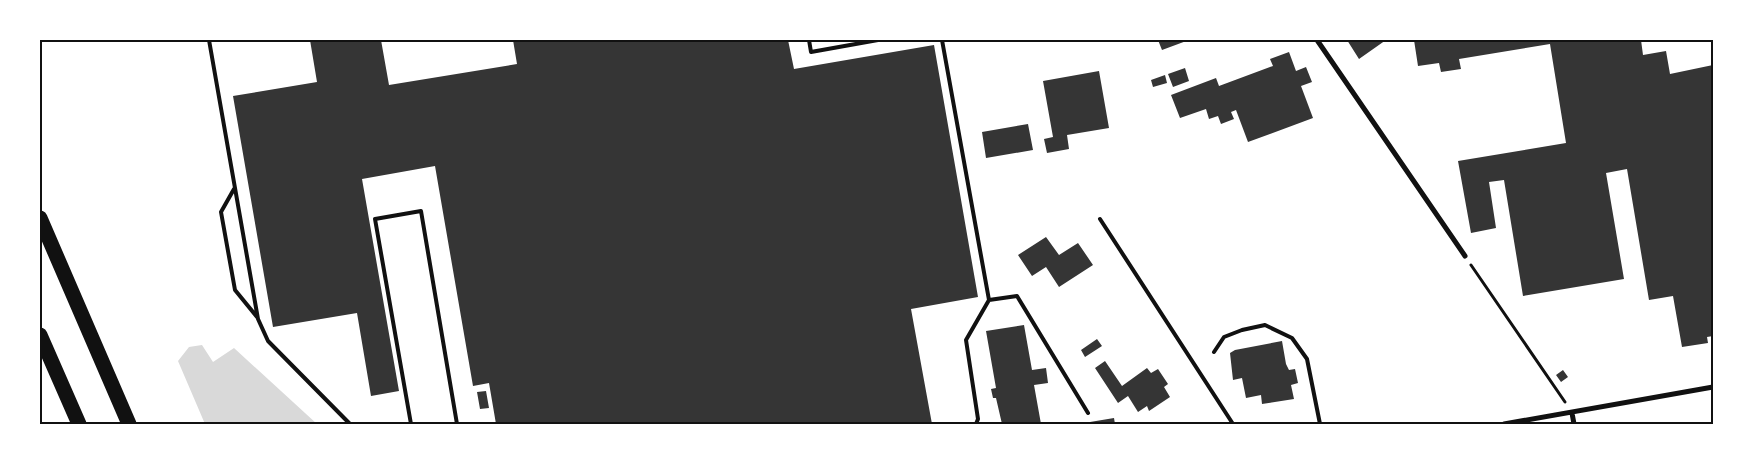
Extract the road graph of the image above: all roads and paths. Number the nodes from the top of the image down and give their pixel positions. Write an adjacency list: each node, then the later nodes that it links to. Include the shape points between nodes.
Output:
1 (208, 40): 6 (lane)
2 (809, 40): 3 (lane, via 811,52)
3 (878, 40)
4 (942, 40): 10 (lane)
5 (1317, 40): 9 (street)
6 (234, 188): 11 (lane); 11 (lane, via 221,212 235,290)
7 (40, 218): 18 (highway)
8 (1100, 219): 23 (lane)
9 (1465, 256): 16 (path)
10 (989, 300): 15 (lane, via 1017,296); 22 (lane, via 966,340 978,419)
11 (258, 319): 19 (lane, via 268,341)
12 (40, 335): 17 (highway)
13 (1214, 352): 24 (lane, via 1224,337 1257,327 1265,326 1292,338 1307,358)
14 (1713, 387): 16 (street)
15 (1088, 413)
16 (1572, 413): 25 (street); 26 (street)
17 (78, 424)
18 (129, 424)
19 (350, 424)
20 (411, 424): 21 (lane, via 375,219 421,211)
21 (457, 424)
22 (976, 424)
23 (1233, 424)
24 (1320, 424)
25 (1504, 424)
26 (1574, 424)

